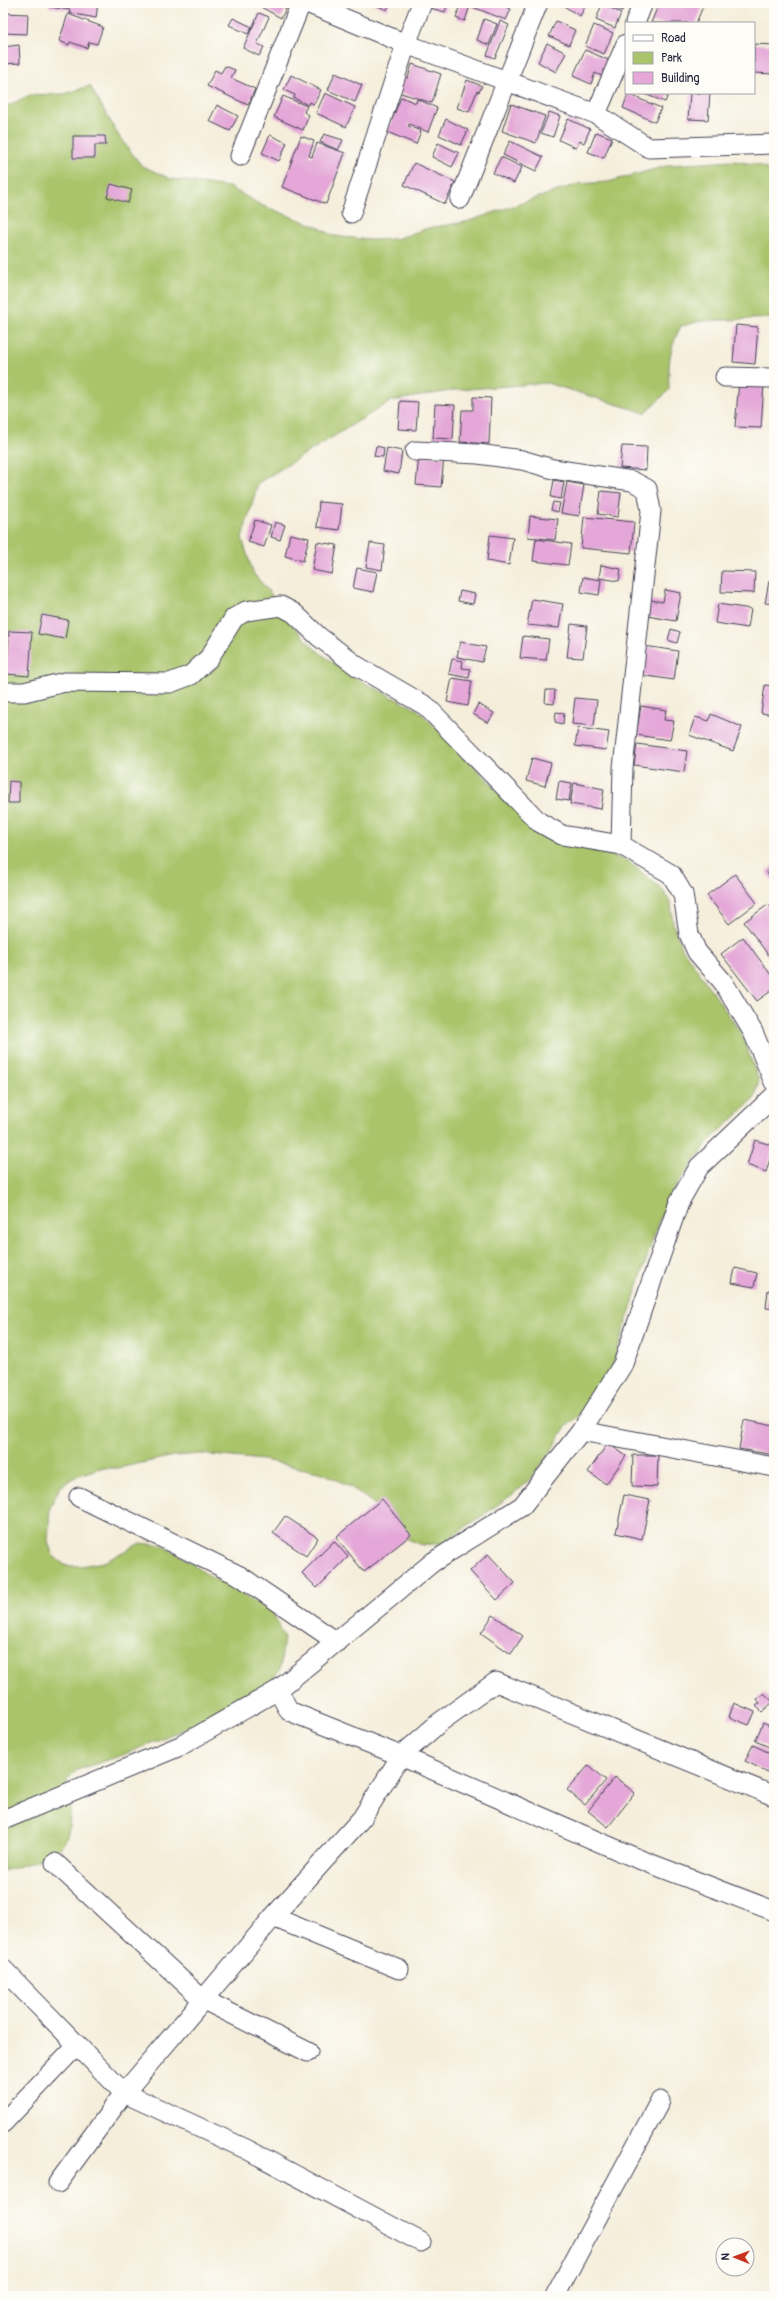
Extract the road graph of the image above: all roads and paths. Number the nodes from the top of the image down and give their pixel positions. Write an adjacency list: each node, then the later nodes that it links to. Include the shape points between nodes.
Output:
1 (301, 3): 12 (street)
2 (307, 3): 7 (street)
3 (422, 3): 7 (street)
4 (538, 3): 9 (street)
5 (643, 3): 6 (street)
6 (635, 22)
7 (406, 44): 9 (street); 14 (street)
8 (625, 46): 10 (street)
9 (508, 82): 10 (street); 13 (street)
10 (596, 114): 11 (street, via 648,148)
11 (774, 144)
12 (240, 156)
13 (460, 199)
14 (351, 213)
15 (725, 377): 16 (street)
16 (774, 378)
17 (415, 451): 19 (street, via 478,454 522,460 553,469 632,481 647,489 651,511 623,768)
18 (3, 692): 19 (street, via 24,692 65,682 170,683 191,675 209,658 234,618 246,611 281,606 294,613 356,666 426,706 539,822 562,835)
19 (622, 845): 20 (street, via 671,874 683,894 689,934 697,952 723,982 753,1032)
20 (774, 1082)
21 (774, 1096): 22 (street, via 699,1167 680,1202 623,1364)
22 (581, 1431): 23 (street); 25 (street, via 522,1506 433,1562)
23 (774, 1467)
24 (79, 1497): 25 (street, via 240,1576)
25 (337, 1642): 26 (street)
26 (278, 1690): 27 (street, via 289,1711); 29 (street, via 180,1746)
27 (402, 1756): 28 (street, via 440,1722 496,1682); 31 (street, via 636,1858); 32 (street, via 362,1818)
28 (774, 1796)
29 (3, 1820)
30 (55, 1863): 35 (street)
31 (774, 1911)
32 (273, 1917): 34 (street); 35 (street)
33 (3, 1969): 36 (street)
34 (399, 1969)
35 (202, 1999): 37 (street); 38 (street)
36 (77, 2044): 38 (street); 40 (street)
37 (308, 2052)
38 (124, 2093): 41 (street); 42 (street, via 246,2149)
39 (660, 2101): 43 (street)
40 (5, 2115)
41 (58, 2183)
42 (421, 2242)
43 (555, 2296)

